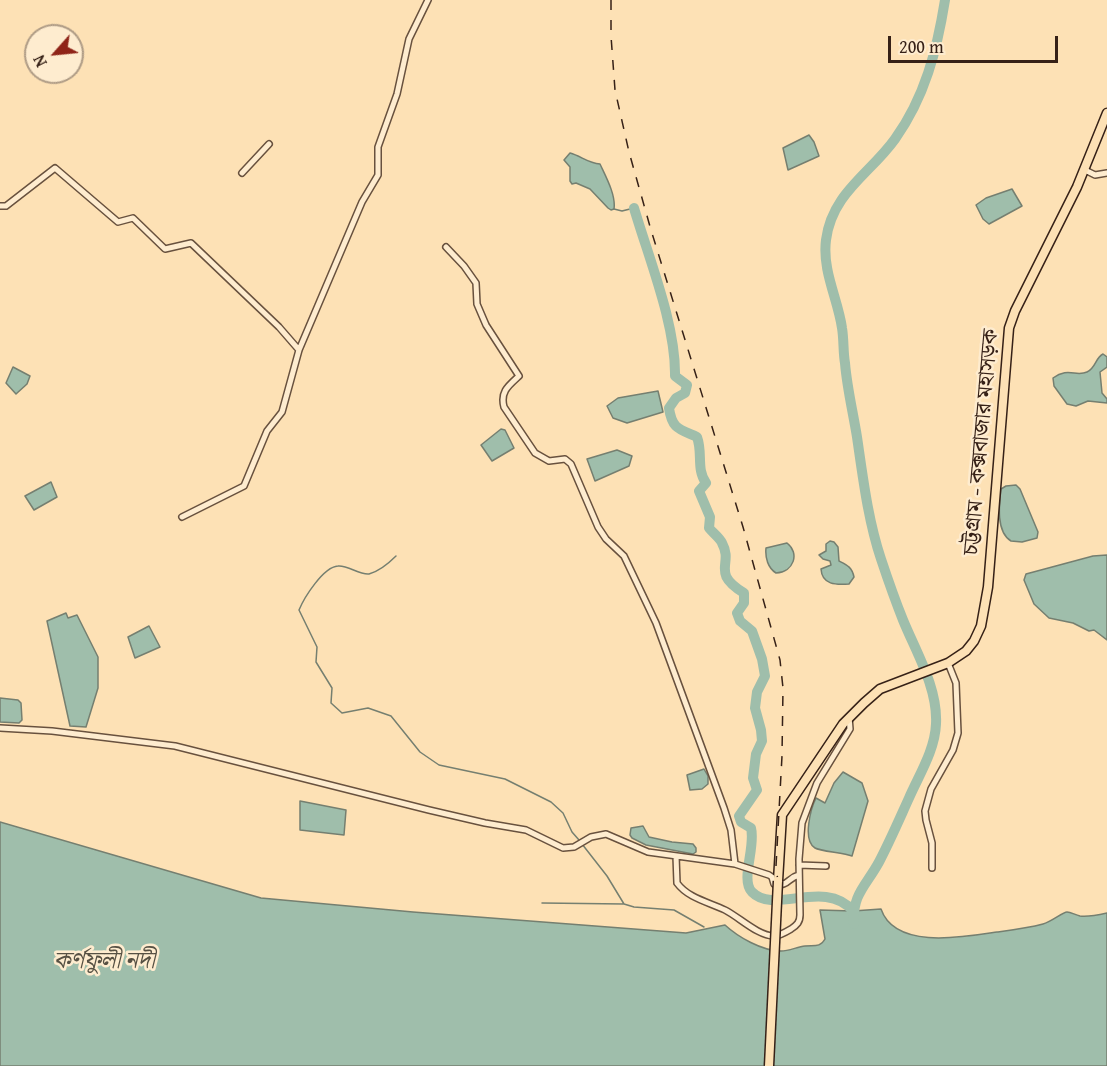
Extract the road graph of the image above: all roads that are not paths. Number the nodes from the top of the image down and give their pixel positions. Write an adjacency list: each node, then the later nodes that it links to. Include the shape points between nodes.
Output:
1 (428, 0): 9 (street, via 409,39 397,94 378,147 378,175 362,202)
2 (1107, 113): 4 (highway, চট্টগ্রাম - কক্সবাজার মহাসড়ক)
3 (270, 144): 5 (street)
4 (1085, 170): 6 (street, via 1095,175); 11 (highway, চট্টগ্রাম - কক্সবাজার মহাসড়ক, via 1011,320 984,614 974,641)
5 (242, 173)
6 (1107, 173)
7 (0, 206): 9 (street, via 6,206 55,168 118,222 133,218 165,249 191,243)
8 (447, 247): 15 (street, via 476,283 477,304 486,325 519,376 504,391 504,407 535,453 549,461 565,459 571,464 598,527 624,556 656,623 724,808)
9 (299, 350): 10 (street, via 282,412 267,431 244,486)
10 (182, 517)
11 (944, 665): 12 (highway, via 874,693); 18 (street, via 956,683 958,733 931,789 925,811 932,843)
12 (849, 717): 16 (street, via 850,729 823,771 807,807); 20 (highway, bridge, via 782,815)
13 (0, 728): 14 (street, via 175,746 440,813 526,830 563,848 606,834 640,850)
14 (676, 856): 15 (street); 19 (street, via 680,887 771,936 796,926 800,919)
15 (735, 864): 19 (street, via 769,875 779,885)
16 (799, 864): 17 (street); 19 (street)
17 (826, 866)
18 (932, 868)
19 (799, 875)
20 (769, 1066)

